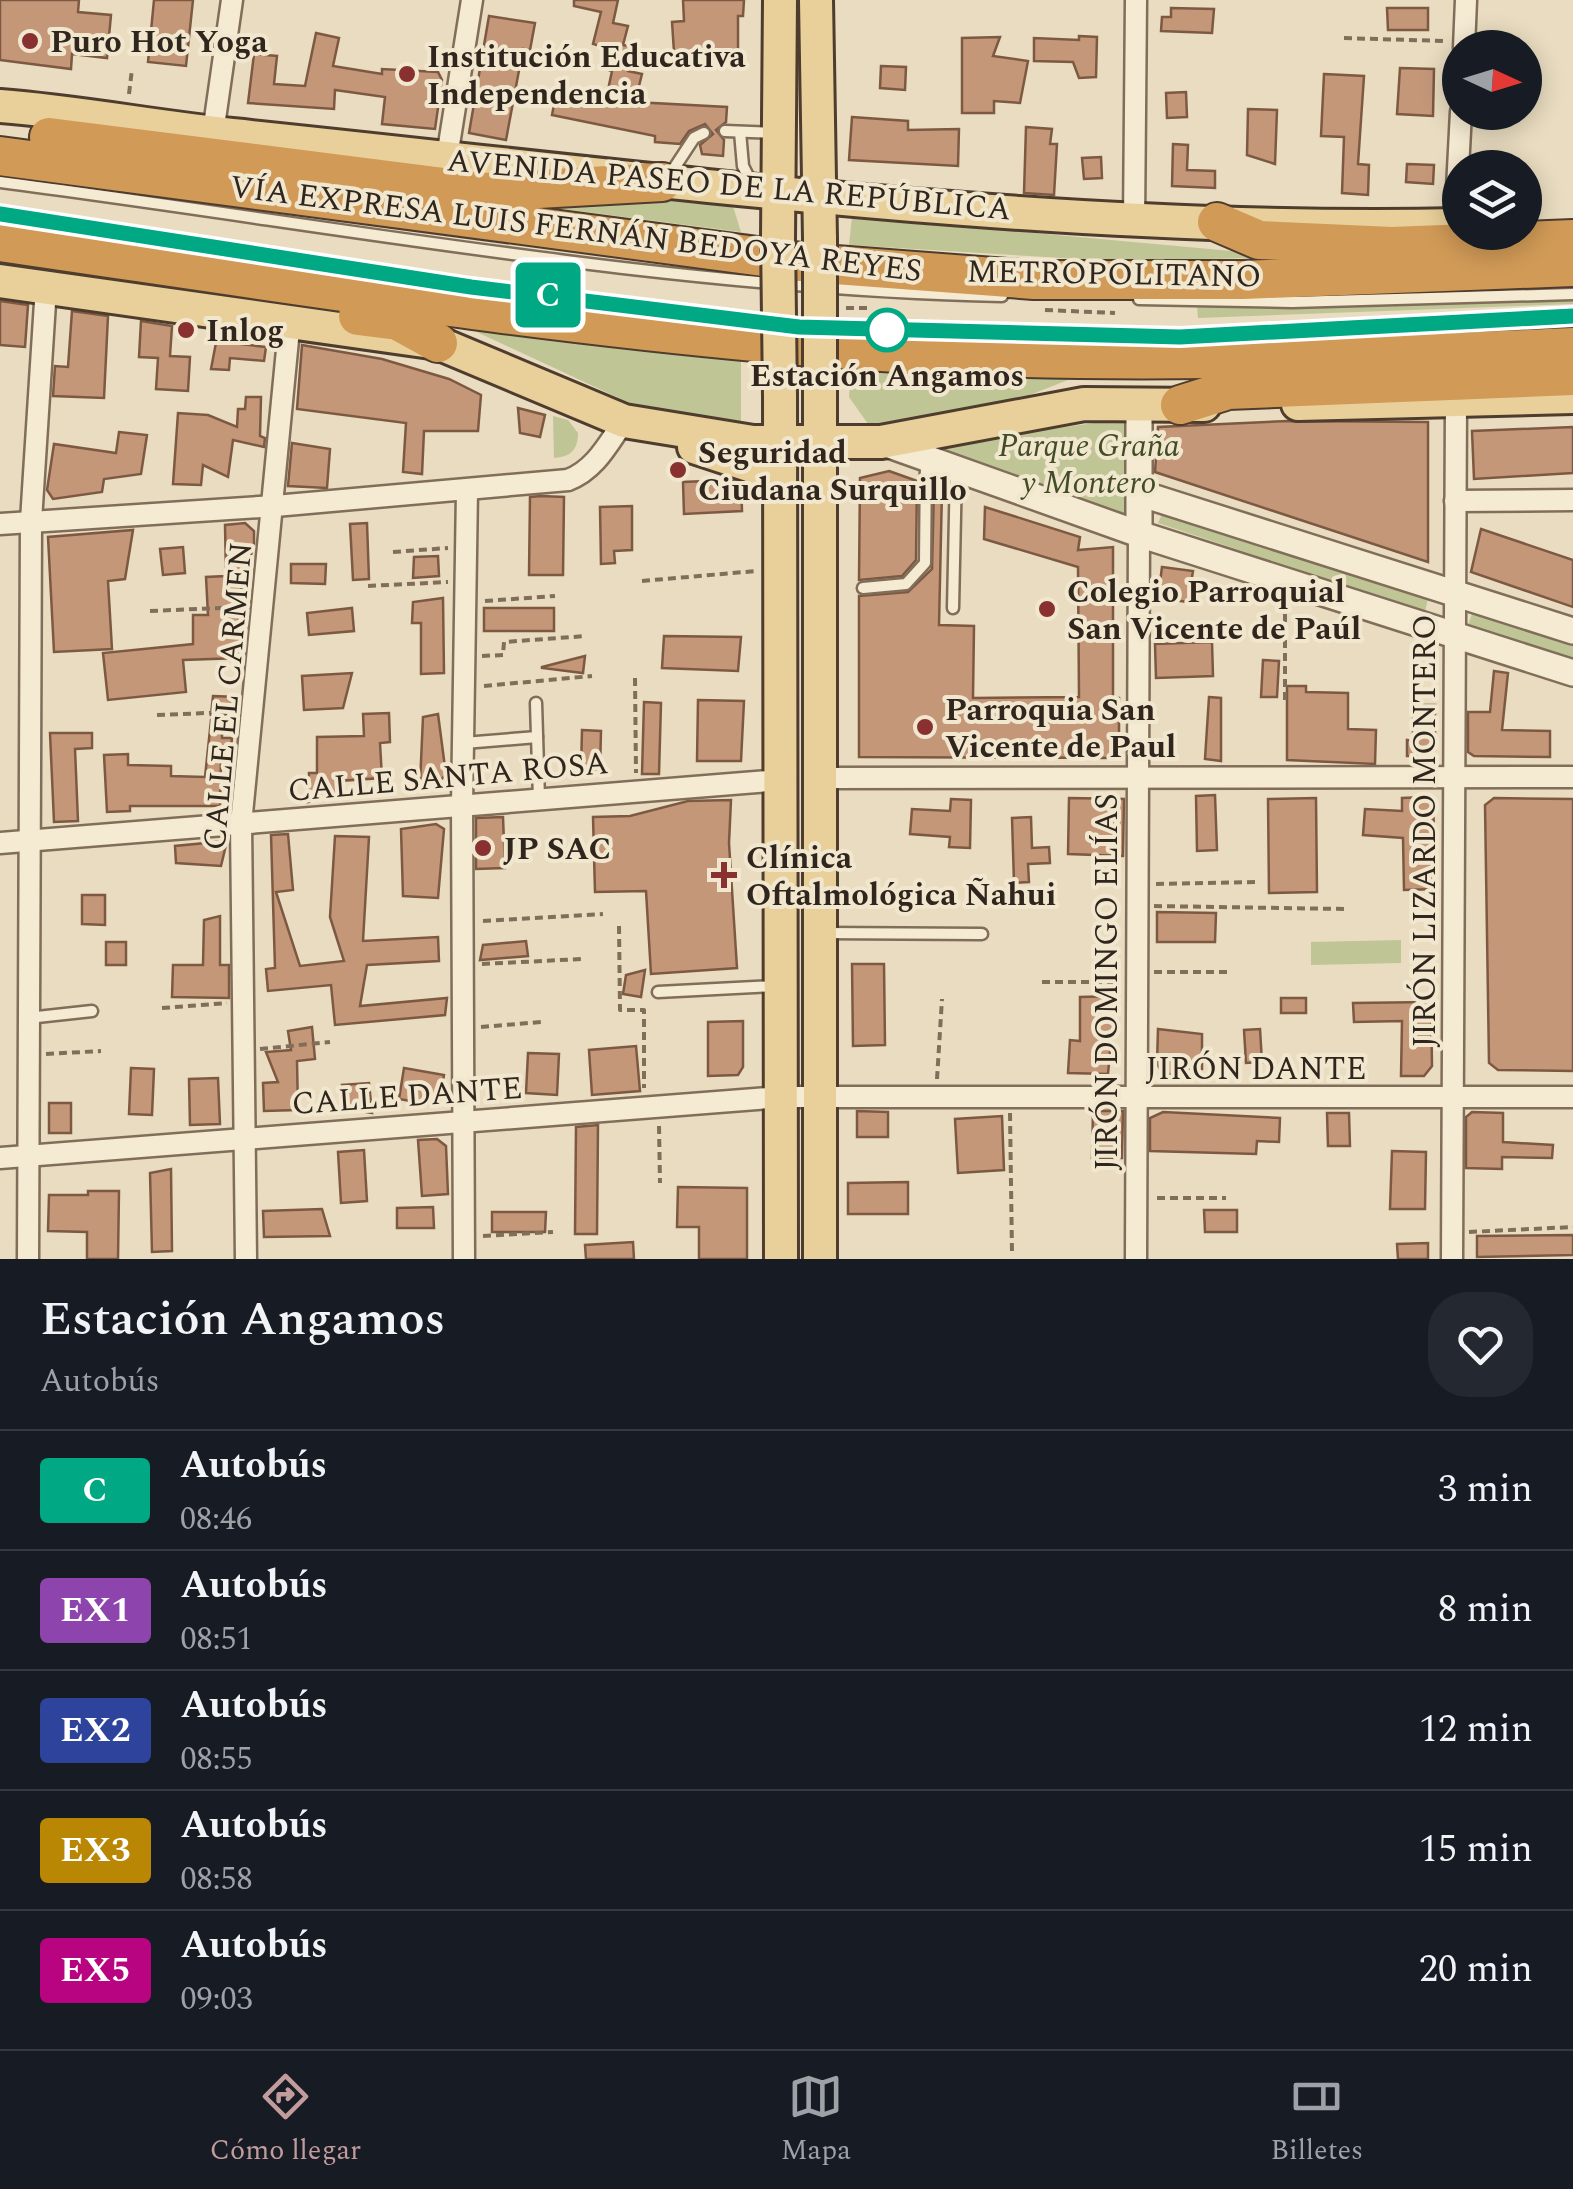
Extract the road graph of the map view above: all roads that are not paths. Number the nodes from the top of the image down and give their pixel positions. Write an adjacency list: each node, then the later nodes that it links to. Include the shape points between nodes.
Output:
1 (232, 0): 12 (street)
2 (472, 0): 16 (street)
3 (780, 0): 11 (main road)
4 (816, 0): 20 (main road)
5 (1136, 0): 23 (street)
6 (1466, 0): 7 (street)
7 (1465, 30)
8 (0, 106): 12 (main road, AVENIDA PASEO DE LA REPÚBLICA)
9 (725, 131): 10 (lane)
10 (740, 132): 11 (lane); 19 (lane, via 743,166)
11 (778, 132): 19 (main road)
12 (214, 133): 16 (main road, AVENIDA PASEO DE LA REPÚBLICA)
13 (704, 133): 18 (lane)
14 (0, 136): 18 (highway, via 136,146 483,192)
15 (0, 156): 30 (highway, VÍA EXPRESA LUIS FERNÁN BEDOYA REYES, via 808,263 1015,278 1243,280)
16 (447, 157): 18 (main road, AVENIDA PASEO DE LA REPÚBLICA)
17 (0, 182): 34 (lane, METROPOLITANO, via 619,268)
18 (662, 182): 19 (main road, AVENIDA PASEO DE LA REPÚBLICA)
19 (766, 191): 20 (main road, AVENIDA PASEO DE LA REPÚBLICA); 48 (main road, bridge, via 778,238)
20 (819, 194): 23 (main road, AVENIDA PASEO DE LA REPÚBLICA); 49 (main road, bridge)
21 (0, 214): 36 (lane, METROPOLITANO, via 471,287 799,327 1180,337)
22 (1573, 220): 24 (main road)
23 (1134, 221): 25 (main road, AVENIDA PASEO DE LA REPÚBLICA)
24 (1542, 221)
25 (1218, 222): 26 (main road, AVENIDA PASEO DE LA REPÚBLICA); 27 (highway, via 1259,240 1392,246)
26 (1442, 226)
27 (1573, 239)
28 (0, 242): 39 (highway, via 672,334 852,350 1245,360)
29 (0, 261): 38 (highway, via 398,322)
30 (1573, 267)
31 (0, 281): 32 (main road)
32 (46, 286): 37 (main road); 58 (street)
33 (1573, 294): 35 (lane, METROPOLITANO, via 1292,302)
34 (1013, 296)
35 (1133, 298)
36 (1573, 316)
37 (290, 319): 38 (main road); 57 (street, CALLE EL CARMEN)
38 (438, 342): 45 (main road)
39 (1573, 347)
40 (1573, 376): 44 (highway, via 1228,390)
41 (1573, 398): 42 (main road)
42 (1456, 404): 44 (main road); 56 (street, JIRÓN LIZARDO MONTERO)
43 (1139, 405): 44 (main road); 47 (main road, via 1084,404); 54 (street, JIRÓN DOMINGO ELÍAS)
44 (1180, 405)
45 (624, 421): 46 (main road); 53 (street, via 583,474)
46 (659, 428): 48 (main road); 52 (main road, via 704,452 752,466)
47 (882, 442): 49 (main road); 50 (street)
48 (781, 443): 49 (main road); 52 (main road)
49 (820, 443): 72 (main road)
50 (926, 458): 51 (street); 61 (lane, via 925,563 906,584)
51 (956, 468): 60 (street); 63 (lane)
52 (781, 486): 74 (main road)
53 (467, 491): 57 (street); 69 (street)
54 (1139, 493): 60 (street, JIRÓN DOMINGO ELÍAS); 62 (street)
55 (1573, 500): 56 (street)
56 (1455, 501): 62 (street, JIRÓN LIZARDO MONTERO)
57 (275, 506): 58 (street); 77 (street, CALLE EL CARMEN)
58 (31, 521): 59 (street); 78 (street)
59 (0, 524)
60 (1139, 534): 65 (street); 73 (street, JIRÓN DOMINGO ELÍAS)
61 (864, 588)
62 (1455, 592): 64 (street); 65 (street, JIRÓN LIZARDO MONTERO)
63 (953, 608)
64 (1573, 631)
65 (1455, 635): 66 (street); 70 (street, JIRÓN LIZARDO MONTERO)
66 (1573, 674)
67 (536, 703): 68 (lane)
68 (537, 737): 69 (lane); 75 (lane)
69 (463, 743): 76 (street)
70 (1454, 776): 71 (street); 73 (street); 89 (street, JIRÓN LIZARDO MONTERO)
71 (1573, 776)
72 (820, 778): 73 (street); 80 (main road)
73 (1140, 778): 88 (street, JIRÓN DOMINGO ELÍAS)
74 (781, 780): 75 (street, CALLE SANTA ROSA); 82 (main road)
75 (539, 799): 76 (street, CALLE SANTA ROSA)
76 (462, 805): 77 (street, CALLE SANTA ROSA); 91 (street)
77 (241, 824): 78 (street, CALLE SANTA ROSA); 92 (street, CALLE EL CARMEN)
78 (29, 841): 79 (street, CALLE SANTA ROSA); 85 (street)
79 (0, 843)
80 (820, 933): 81 (lane); 87 (main road)
81 (982, 934)
82 (781, 986): 83 (lane); 86 (main road)
83 (658, 992)
84 (92, 1011): 85 (lane)
85 (28, 1018): 93 (street)
86 (782, 1097): 87 (street, CALLE DANTE); 91 (street, CALLE DANTE); 98 (main road)
87 (820, 1097): 88 (street, JIRÓN DANTE); 99 (main road)
88 (1137, 1098): 89 (street, JIRÓN DANTE); 100 (street, JIRÓN DOMINGO ELÍAS)
89 (1453, 1098): 90 (street, JIRÓN DANTE); 101 (street, JIRÓN LIZARDO MONTERO)
90 (1573, 1098)
91 (462, 1120): 92 (street, CALLE DANTE); 95 (street)
92 (246, 1138): 93 (street, CALLE DANTE); 97 (street, CALLE EL CARMEN)
93 (28, 1155): 94 (street, CALLE DANTE); 96 (street)
94 (0, 1158)
95 (464, 1248)
96 (28, 1259)
97 (246, 1259)
98 (781, 1259)
99 (820, 1259)
100 (1136, 1259)
101 (1452, 1259)

